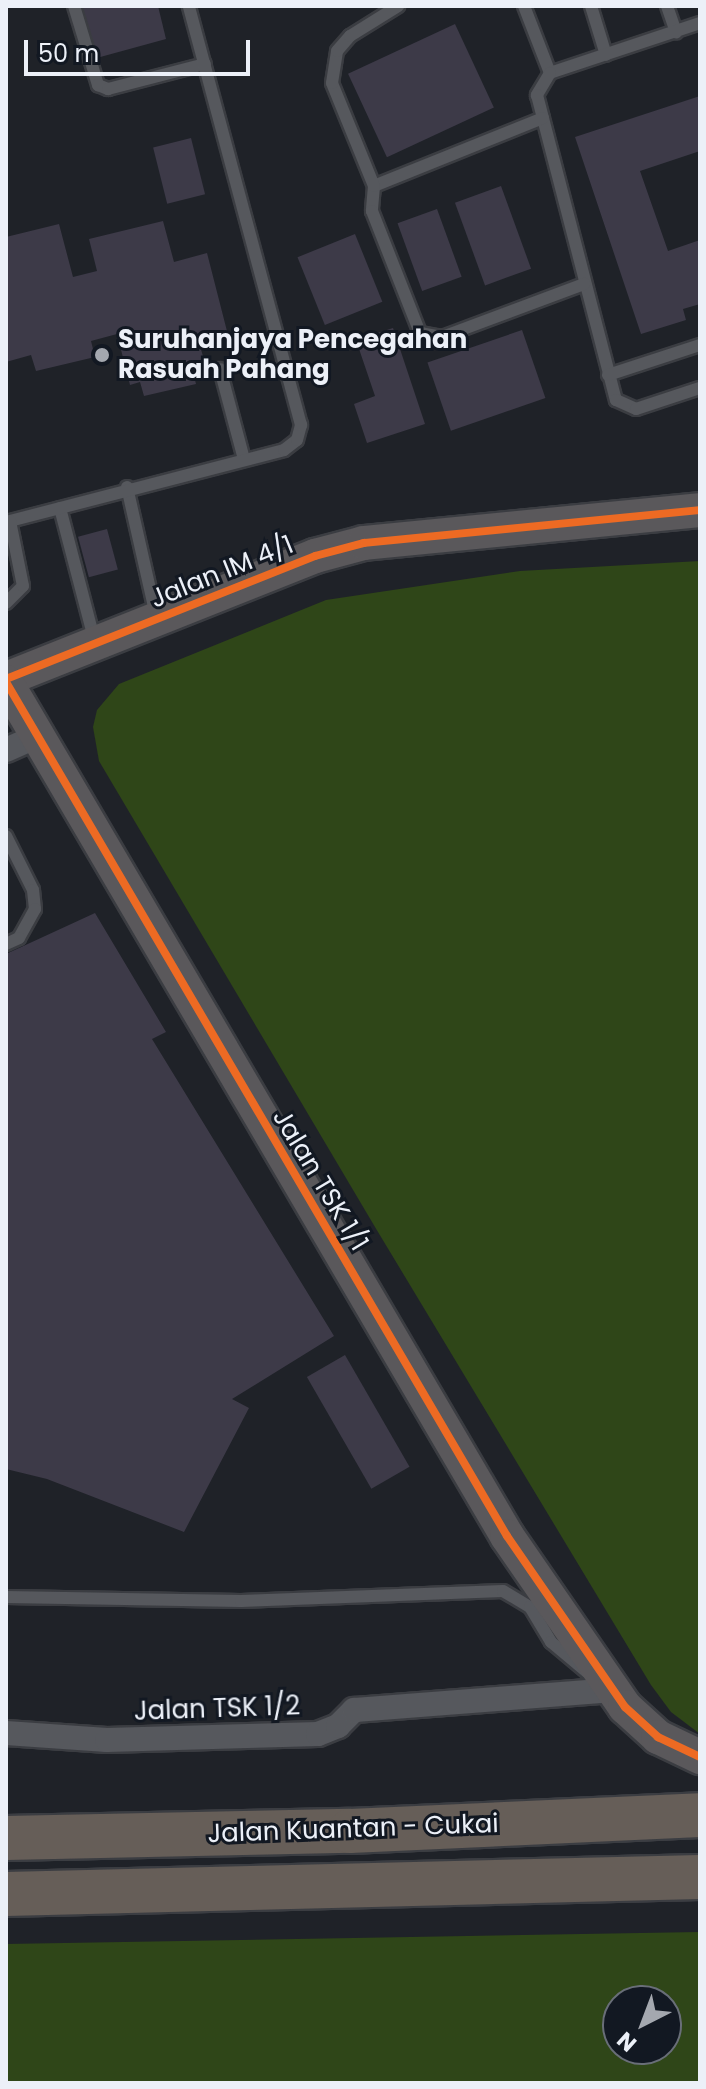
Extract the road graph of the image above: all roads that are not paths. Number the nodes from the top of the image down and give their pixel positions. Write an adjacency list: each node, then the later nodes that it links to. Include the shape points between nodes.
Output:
1 (74, 6): 10 (lane, via 98,85 108,89)
2 (189, 6): 10 (lane)
3 (398, 6): 13 (lane, via 350,36 337,51 332,83)
4 (524, 6): 11 (lane)
5 (591, 6): 9 (lane)
6 (667, 6): 8 (lane)
7 (700, 23): 8 (lane)
8 (676, 32): 9 (lane)
9 (606, 55): 11 (lane)
10 (205, 64): 19 (lane, via 301,425 297,440 284,450)
11 (550, 73): 12 (lane, via 537,95)
12 (543, 118): 13 (lane); 14 (lane)
13 (374, 186): 14 (lane, via 372,211 420,333 442,337)
14 (584, 284): 17 (lane)
15 (700, 345): 17 (lane)
16 (220, 369): 19 (lane)
17 (608, 375): 18 (lane, via 616,400 636,409)
18 (700, 388)
19 (244, 459): 20 (lane)
20 (127, 487): 21 (lane); 25 (lane)
21 (60, 508): 23 (lane); 26 (lane)
22 (700, 510): 25 (street, Jalan IM 4/1, via 364,543 315,556)
23 (8, 521): 24 (lane, via 23,586)
24 (6, 603)
25 (157, 620): 26 (street, Jalan IM 4/1)
26 (96, 645): 27 (street, Jalan IM 4/1)
27 (6, 680): 28 (street, Jalan TSK 1/1)
28 (38, 736): 29 (street); 33 (street, Jalan TSK 1/1, via 507,1536)
29 (6, 750)
30 (6, 836): 31 (lane, via 33,890 35,909 19,938)
31 (6, 944)
32 (6, 1597): 33 (lane, via 241,1601 503,1591 530,1607 568,1660)
33 (614, 1690): 34 (street, Jalan TSK 1/2, via 354,1710 338,1726 318,1734 107,1740); 35 (street, Jalan TSK 1/1, via 658,1737)
34 (6, 1733)
35 (700, 1757)
36 (700, 1815): 37 (highway, Jalan Kuantan - Cukai, via 350,1831)
37 (6, 1838)
38 (700, 1877): 39 (highway)
39 (6, 1894)

